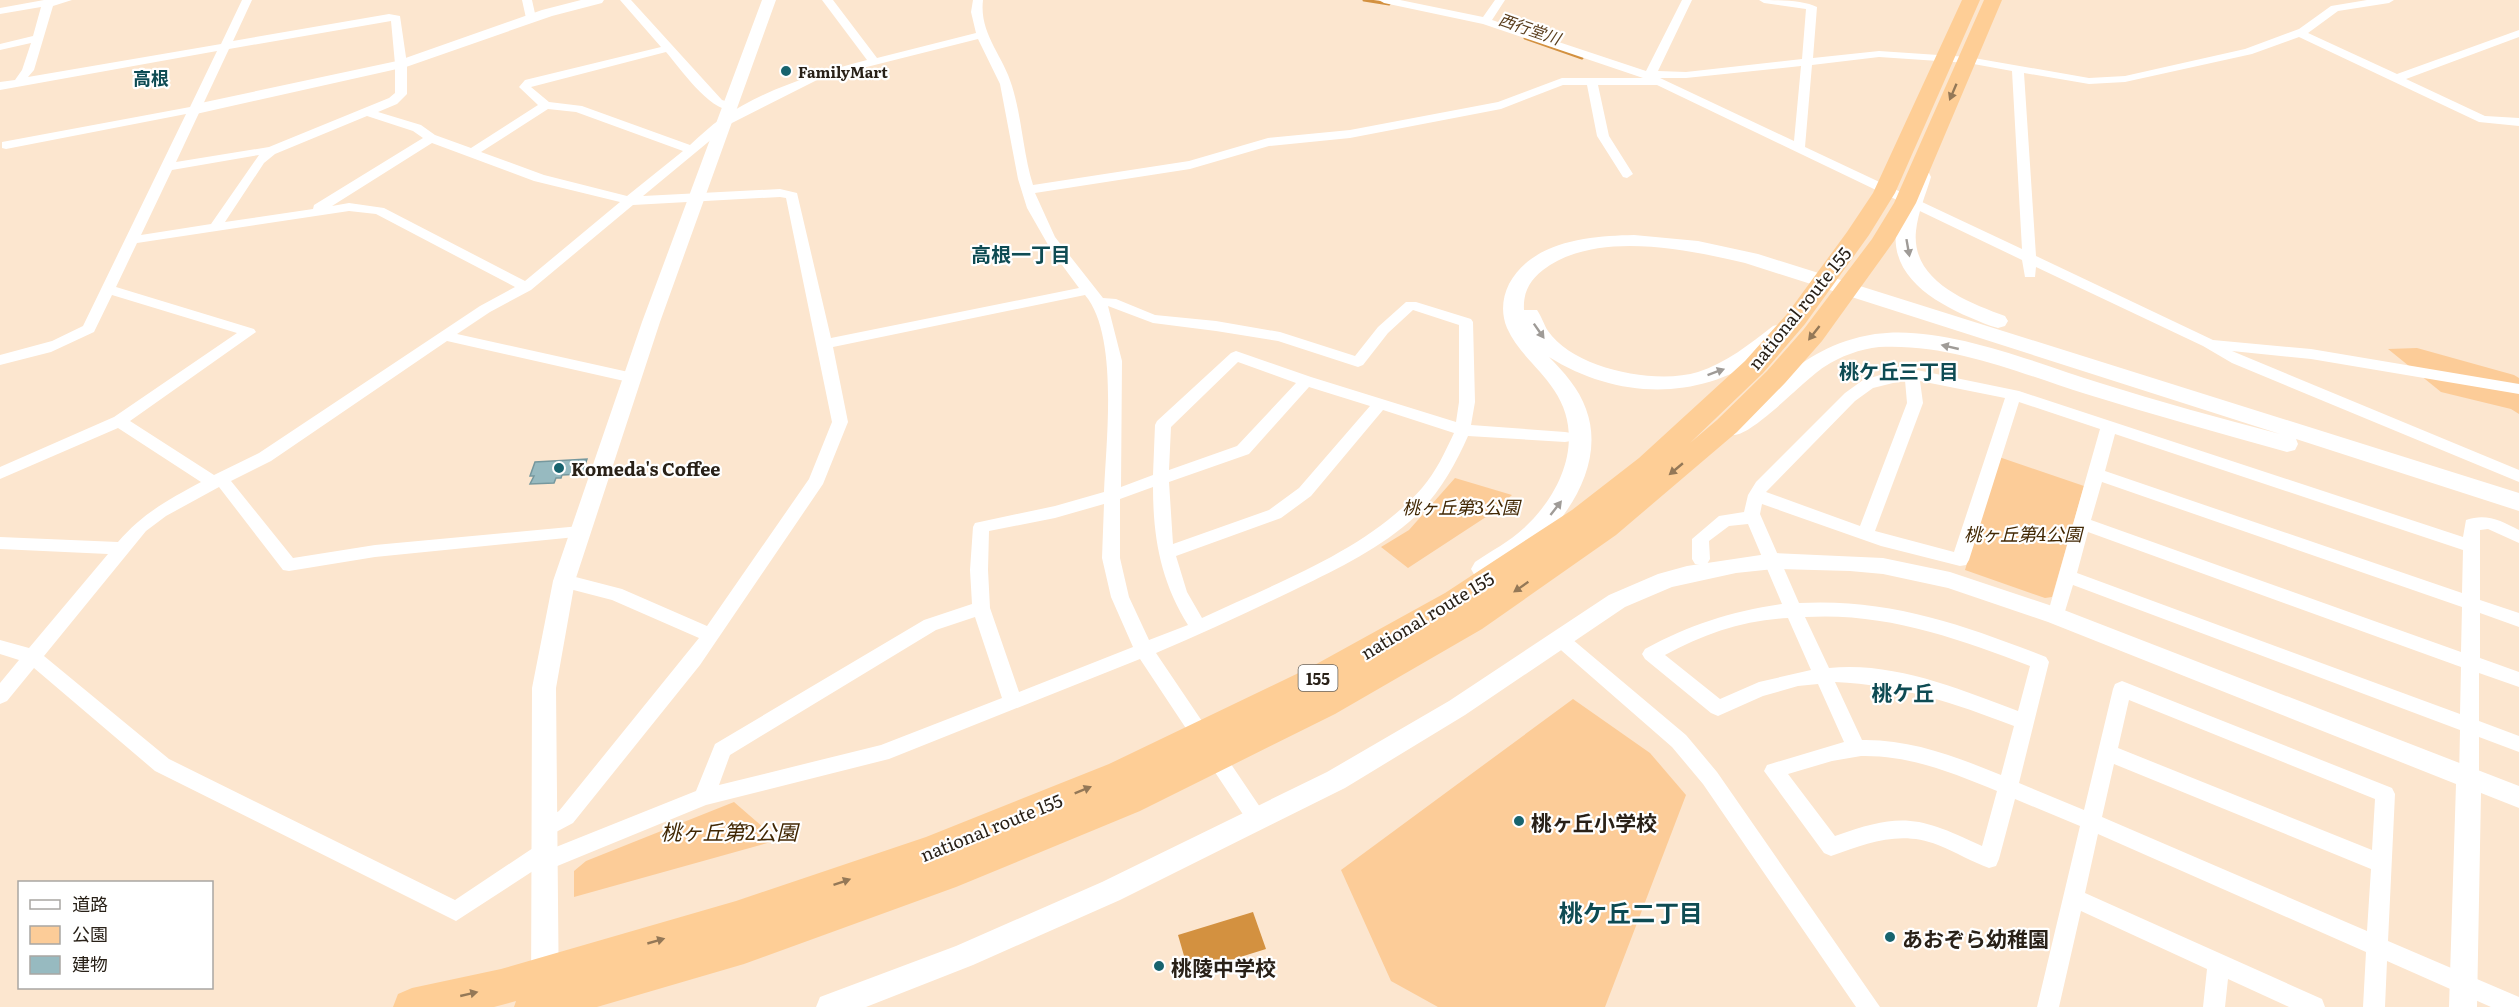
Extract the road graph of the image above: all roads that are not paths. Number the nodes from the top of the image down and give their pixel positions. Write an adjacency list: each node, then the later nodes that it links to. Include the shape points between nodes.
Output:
1 (67, 0): 16 (street)
2 (247, 0): 24 (street)
3 (527, 0): 18 (street)
4 (597, 0): 18 (street)
5 (626, 0): 26 (street)
6 (769, 0): 40 (street)
7 (827, 0): 29 (street)
8 (978, 0): 22 (street, via 975,18)
9 (1384, 0): 19 (street)
10 (1500, 0): 19 (street)
11 (1687, 0): 32 (street)
12 (1764, 0): 28 (street, via 1812,7)
13 (1971, 0): 27 (highway, national route 155 / 155)
14 (1993, 0): 27 (highway, national route 155 / 155)
15 (2389, 0): 20 (street, via 2335,8)
16 (48, 2): 17 (street); 23 (street)
17 (0, 11)
18 (531, 18): 30 (street)
19 (1486, 21): 32 (street)
20 (2298, 32): 31 (street, via 2248,52 2125,79 2090,81); 33 (street)
21 (2519, 33): 33 (street)
22 (982, 35): 29 (street); 51 (street, via 1005,83)
23 (37, 38): 25 (street); 34 (street, via 28,70)
24 (225, 46): 30 (street, via 389,17 396,18); 34 (street); 38 (street)
25 (0, 47)
26 (669, 48): 37 (street, via 529,82 525,87); 40 (street)
27 (1956, 59): 28 (street, via 1879,54); 31 (street); 42 (highway, national route 155 / 155, one-way to 42); 63 (highway, national route 155 / 155, via 1884,193)
28 (1807, 61): 32 (street); 45 (street)
29 (874, 62): 40 (street, via 815,77)
30 (401, 64): 38 (street); 39 (street, via 401,94)
31 (2018, 70): 58 (street)
32 (1651, 77): 35 (street); 45 (street)
33 (2397, 78): 41 (street, via 2483,118)
34 (19, 82): 36 (street)
35 (1592, 83): 50 (street, via 1603,136); 51 (street, via 1562,81 1501,105 1315,140 1268,142 1190,165)
36 (0, 86)
37 (546, 105): 46 (street, via 578,109); 48 (street)
38 (196, 109): 44 (street); 49 (street)
39 (367, 112): 43 (street, via 417,128); 47 (street)
40 (728, 114): 46 (street); 52 (street)
41 (2519, 122)
42 (1936, 132): 77 (highway, national route 155 / 155, one-way to 77, via 1905,203 1882,241 1813,335); 79 (main road, one-way to 79, via 1905,232 1906,252 1913,267 1933,288 1987,317 2158,375)
43 (431, 138): 48 (street); 54 (street)
44 (6, 145)
45 (1799, 148): 58 (street)
46 (692, 150): 53 (street)
47 (271, 151): 49 (street); 55 (street, via 259,161)
48 (472, 153): 53 (street, via 539,178)
49 (168, 167): 56 (street)
50 (1627, 174)
51 (1027, 190): 62 (street, via 1044,231)
52 (699, 197): 53 (street); 66 (street, via 780,193 792,196); 69 (street)
53 (630, 201): 60 (street)
54 (313, 211): 55 (street); 60 (street, via 349,207 379,211)
55 (216, 226): 56 (street)
56 (132, 240): 61 (street)
57 (1724, 255): 63 (main road, one-way to 63, via 1651,248 1584,255 1554,267 1538,280 1530,297 1532,320 1538,333 1555,349 1590,369 1637,382 1663,382 1692,381 1725,369); 79 (main road); 115 (main road, one-way to 57, via 1532,535 1559,505 1576,475 1582,447 1579,419 1565,390 1526,343 1514,316 1515,294 1525,275 1553,254 1593,244 1654,241)
58 (2029, 258): 59 (street); 65 (street)
59 (2030, 274)
60 (526, 287): 64 (street)
61 (108, 289): 67 (street, via 89,329 49,348); 74 (street, via 249,332)
62 (1094, 296): 66 (street); 76 (street, via 1153,319 1280,337 1358,362 1383,330 1412,305 1466,322 1467,402); 86 (street, via 1105,315 1115,361)
63 (1796, 319): 115 (highway, national route 155 / 155, via 1755,367 1705,415 1582,517 1456,601)
64 (444, 336): 69 (street); 84 (street, via 265,458)
65 (2208, 343): 71 (street, via 2311,354); 82 (street, via 2237,360)
66 (825, 344): 108 (street, via 840,422 817,480)
67 (0, 360)
68 (1912, 374): 72 (street); 85 (street, via 1868,384 1850,397); 92 (street, via 1915,403)
69 (633, 378): 91 (street)
70 (1306, 381): 73 (street); 83 (street, via 1243,450); 83 (street, via 1236,356 1163,426)
71 (2519, 389)
72 (2014, 395): 75 (street); 92 (street, via 1960,560)
73 (1380, 404): 76 (street); 97 (street, via 1305,492 1275,514)
74 (119, 421): 80 (street); 84 (street)
75 (2109, 426): 81 (street); 95 (street)
76 (1462, 430): 78 (street); 107 (street, via 1448,463 1403,518 1338,561)
77 (1715, 436): 79 (main road, one-way to 77, via 2210,423 1993,358 1936,344 1893,340 1849,346 1818,359 1751,417); 138 (highway, national route 155 / 155, one-way to 138, via 1606,528 1471,621 1314,710 1128,800 943,875 744,946)
78 (1565, 437)
79 (2372, 460): 87 (main road); 88 (main road)
80 (0, 473)
81 (2097, 474): 90 (street); 102 (street)
82 (2519, 476)
83 (1161, 480): 86 (street); 97 (street)
84 (217, 481): 91 (street, via 289,565 375,551); 96 (street, via 160,512)
85 (1756, 495): 89 (street); 92 (street)
86 (1111, 496): 103 (street, via 981,527); 111 (street, via 1111,558 1120,597)
87 (2519, 502)
88 (2519, 516)
89 (1754, 518): 98 (street, via 1725,520 1700,539); 99 (street)
90 (2082, 523): 100 (street); 113 (street)
91 (580, 532): 101 (street)
92 (1865, 534)
93 (2519, 537): 95 (street, via 2490,523 2472,524)
94 (0, 543): 96 (street)
95 (2471, 546): 102 (street)
96 (120, 548): 112 (street)
97 (1166, 553): 107 (street, via 1178,592)
98 (1701, 559)
99 (1774, 561): 104 (street); 105 (street, via 1850,563 1919,573); 109 (street, via 1713,568 1666,580 1617,601)
100 (2067, 576): 105 (street); 120 (street)
101 (564, 581): 108 (street, via 616,594); 130 (street, via 544,688)
102 (2471, 604): 106 (street); 113 (street)
103 (981, 608): 118 (street); 126 (street, via 930,625 723,750)
104 (1793, 610): 114 (street); 114 (street, via 1696,631 1651,654 1718,708 1786,680); 119 (street, via 1853,612 1927,622 2040,662)
105 (2056, 616): 124 (street)
106 (2519, 620)
107 (1200, 628): 111 (street)
108 (709, 635): 130 (street, via 694,660 566,817)
109 (1560, 639): 128 (street, via 1447,714 1336,780); 141 (street, via 1679,741)
110 (0, 647): 112 (street)
111 (1144, 650): 118 (street); 128 (street)
112 (32, 656): 117 (street); 131 (street, via 162,765 456,911)
113 (2470, 662): 116 (street); 120 (street)
114 (1823, 675): 119 (street, via 1871,676 1923,685); 122 (street)
115 (1322, 676): 137 (highway, national route 155 / 155, one-way to 115, via 501,987 736,918 932,851 1121,774)
116 (2519, 680)
117 (0, 696)
118 (1013, 703): 126 (street, via 882,753)
119 (2025, 722): 125 (street)
120 (2470, 727): 121 (street); 124 (street)
121 (2519, 744)
122 (1856, 747): 125 (street, via 1925,754); 125 (street, via 1823,753 1774,771 1831,847 1897,828 1928,833 1989,859)
123 (2107, 752): 129 (street); 132 (street); 132 (street, via 2122,689 2385,794)
124 (2469, 779): 127 (street); 136 (street)
125 (2008, 787): 129 (street)
126 (704, 797): 131 (street)
127 (2519, 797)
128 (1257, 819): 140 (street, via 1080,905 963,956)
129 (2090, 821): 133 (street); 134 (street)
130 (543, 830): 131 (street)
131 (543, 857): 139 (street)
132 (2382, 864): 134 (street)
133 (2074, 898): 135 (street); 142 (street)
134 (2378, 947): 136 (street); 145 (street)
135 (2219, 964): 143 (street); 144 (street)
136 (2463, 995): 146 (street)
137 (412, 1007)
138 (533, 1007)
139 (545, 1007)
140 (830, 1007)
141 (1869, 1007)
142 (2048, 1007)
143 (2214, 1007)
144 (2314, 1007)
145 (2374, 1007)
146 (2516, 1007)

